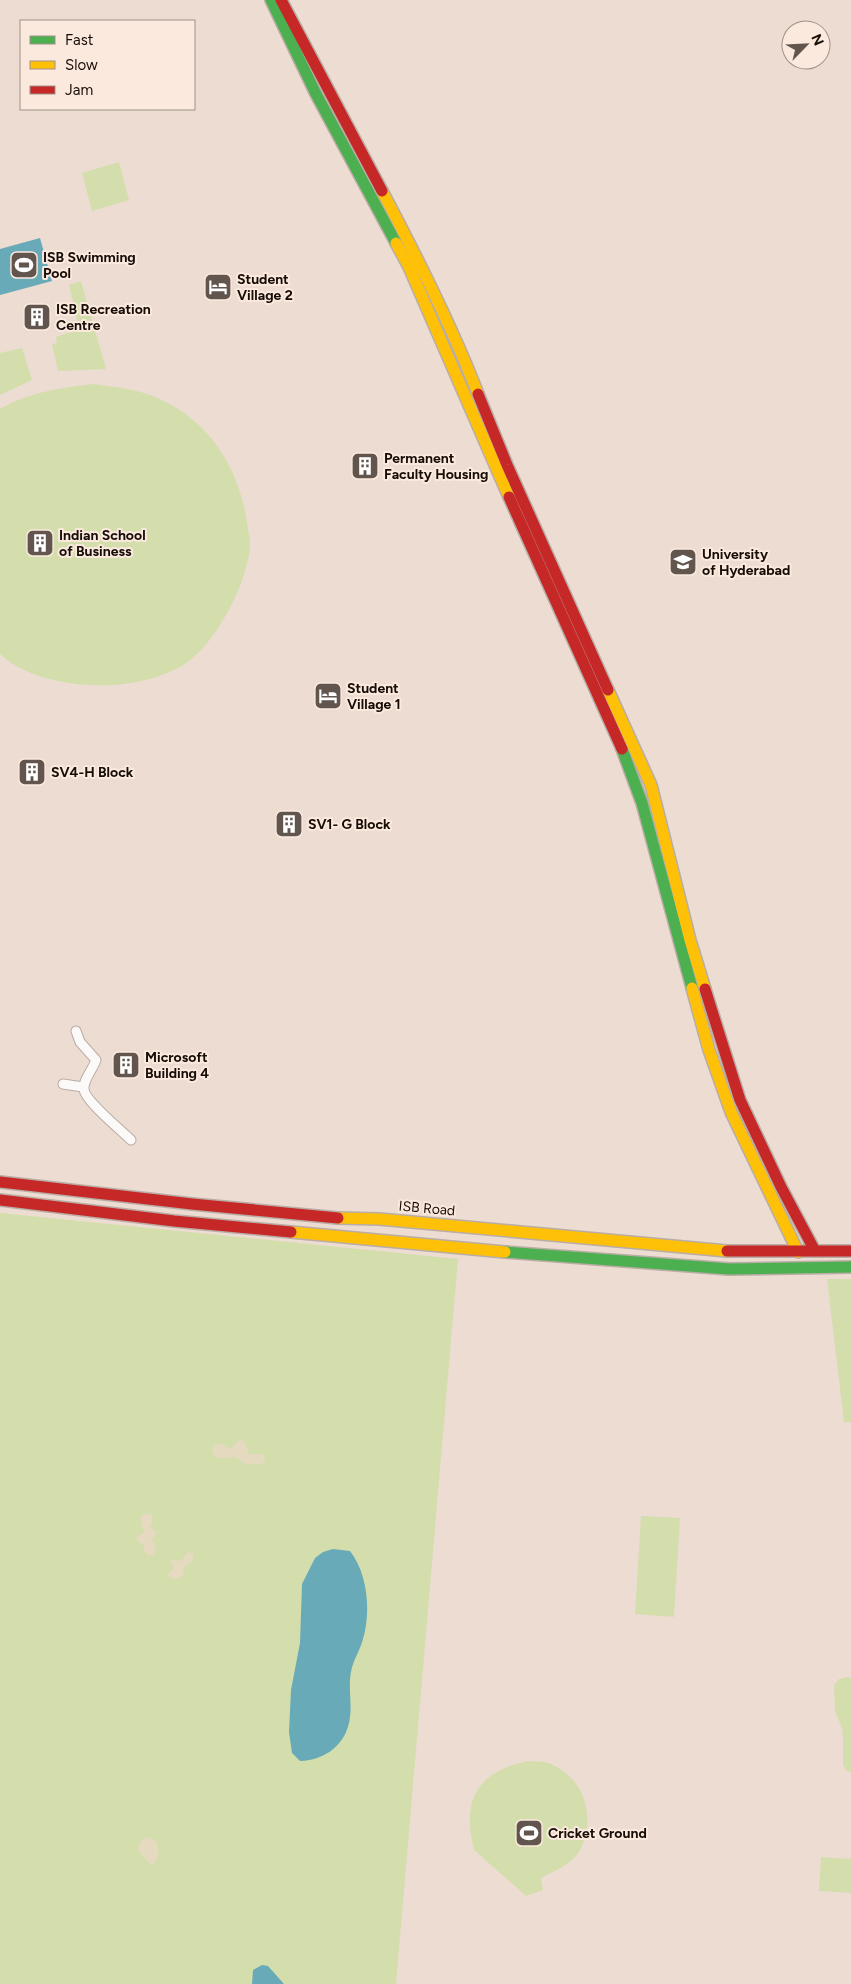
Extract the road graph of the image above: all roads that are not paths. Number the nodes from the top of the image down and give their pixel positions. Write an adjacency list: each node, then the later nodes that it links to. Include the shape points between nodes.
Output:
1 (270, 0): 11 (street, via 316,94 409,267 549,590 619,741 642,803 709,1050 731,1112)
2 (281, 0): 9 (street, via 408,240 460,348 511,473 651,785 690,940 740,1100)
3 (76, 1031): 5 (street, via 80,1042 95,1058)
4 (63, 1084): 5 (street)
5 (83, 1087): 6 (street, via 94,1106)
6 (131, 1140)
7 (0, 1182): 11 (street, ISB Road, via 337,1218 379,1218 733,1252)
8 (0, 1200): 12 (street, via 174,1221 454,1248 729,1269)
9 (815, 1251): 10 (street, ISB Road); 11 (street, ISB Road)
10 (851, 1251)
11 (798, 1252)
12 (851, 1267)

